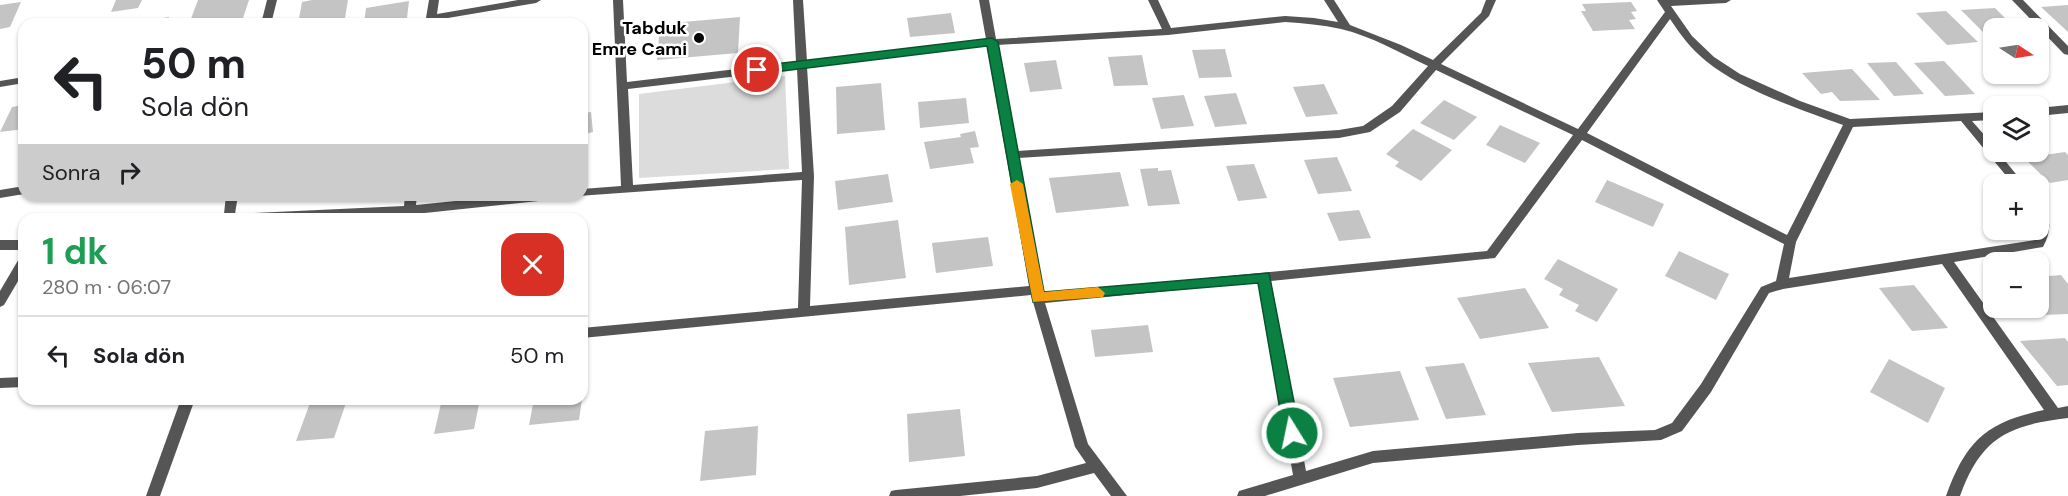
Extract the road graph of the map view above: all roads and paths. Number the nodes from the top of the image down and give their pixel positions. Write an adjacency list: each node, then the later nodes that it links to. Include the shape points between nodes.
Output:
1 (272, 0): 13 (street)
2 (434, 0): 14 (street)
3 (536, 0): 15 (street)
4 (618, 0): 24 (street)
5 (798, 0): 20 (street)
6 (984, 0): 18 (street)
7 (1153, 0): 17 (street)
8 (1329, 0): 16 (street)
9 (1491, 0): 21 (street, via 1486,14)
10 (1726, 0): 12 (street)
11 (2017, 0): 19 (street)
12 (1665, 5): 29 (street, via 1688,38 1736,76); 30 (street)
13 (268, 18)
14 (431, 18)
15 (445, 18)
16 (1346, 27): 17 (street, via 1285,19); 21 (street)
17 (1168, 32): 18 (street)
18 (992, 42): 20 (street); 31 (street)
19 (2068, 52)
20 (802, 64): 24 (street); 33 (street)
21 (1434, 65): 30 (street); 31 (street, via 1396,109 1366,129 1339,134)
22 (18, 81): 23 (street)
23 (0, 84)
24 (622, 86): 34 (street)
25 (2068, 109): 26 (street)
26 (2049, 111)
27 (1983, 117): 28 (street)
28 (1964, 118): 29 (street); 32 (street)
29 (1849, 123): 41 (street)
30 (1580, 134): 41 (street); 46 (street, via 1491,255)
31 (1011, 155): 48 (street)
32 (2011, 174)
33 (808, 176): 34 (street); 50 (street)
34 (627, 188): 36 (street)
35 (18, 191): 37 (street)
36 (588, 192)
37 (0, 194)
38 (511, 201): 39 (street)
39 (417, 213)
40 (2042, 240): 44 (street, via 2040,244)
41 (1790, 242): 47 (street)
42 (0, 245): 43 (street)
43 (18, 245)
44 (1945, 259): 47 (street); 55 (street)
45 (18, 270): 49 (street)
46 (1264, 277): 48 (street); 57 (street)
47 (1782, 284): 57 (street, via 1765,290 1706,388 1677,427 1656,436 1373,457)
48 (1037, 294): 50 (street); 56 (street, via 1082,447)
49 (0, 302)
50 (804, 311): 51 (street)
51 (588, 332)
52 (18, 382): 53 (street)
53 (0, 383)
54 (186, 405): 58 (street)
55 (2061, 413): 62 (street, via 2015,423 1977,446 1959,476)
56 (1096, 466): 59 (street, via 1037,482); 60 (street)
57 (1300, 477): 61 (street)
58 (153, 496)
59 (896, 496)
60 (1120, 496)
61 (1244, 496)
62 (1953, 496)

